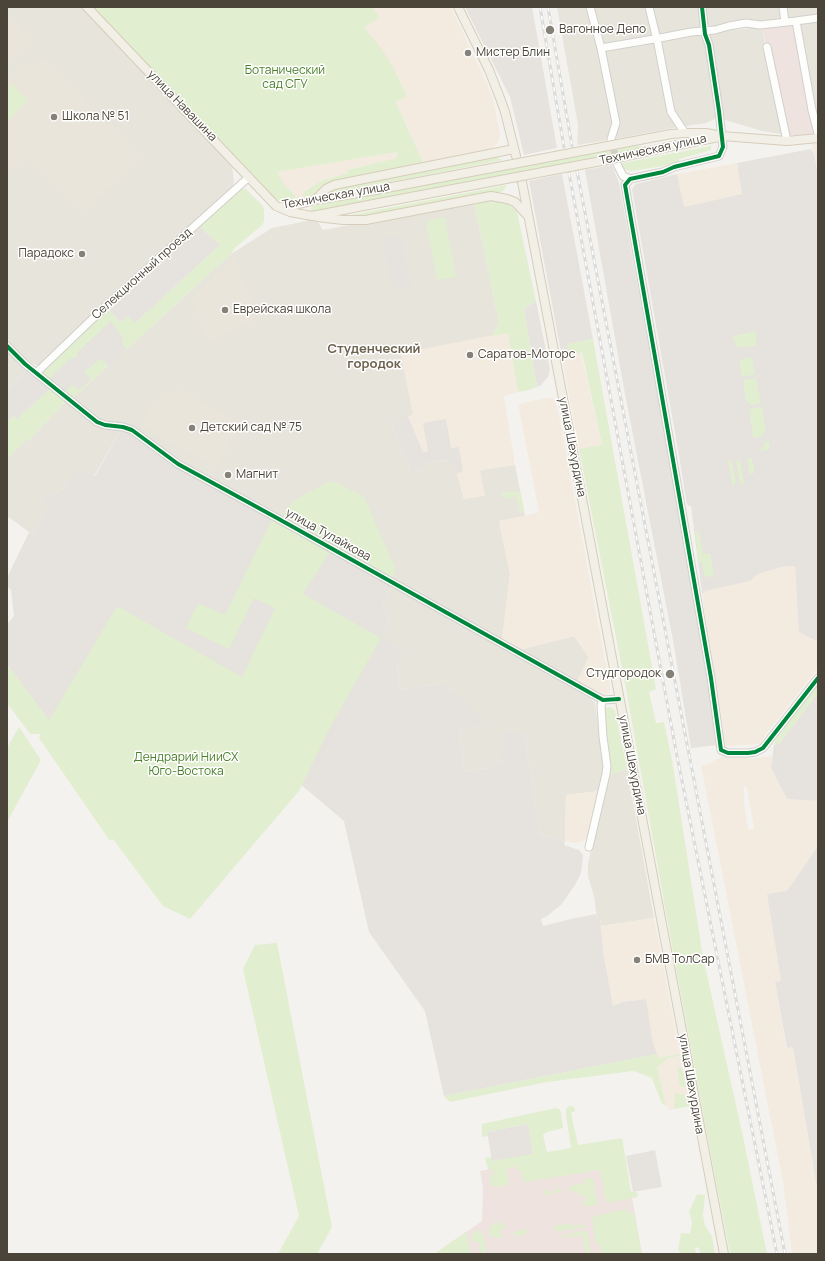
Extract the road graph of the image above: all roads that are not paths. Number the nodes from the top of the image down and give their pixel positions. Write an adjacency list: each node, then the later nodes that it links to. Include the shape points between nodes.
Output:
1 (87, 7): 21 (main road, улица Навашина)
2 (458, 7): 24 (main road, via 500,98 515,153 334,185)
3 (590, 7): 13 (street)
4 (649, 7): 11 (street)
5 (702, 7): 10 (street)
6 (783, 7): 9 (street)
7 (818, 18): 8 (street)
8 (796, 21): 9 (street); 15 (street)
9 (785, 22): 10 (street, via 760,25 746,23)
10 (704, 30): 11 (street); 16 (street, via 709,45)
11 (656, 38): 13 (street); 14 (street, via 671,112)
12 (767, 47): 19 (street)
13 (601, 48): 18 (street, via 616,123)
14 (685, 133): 16 (main road, Техническая улица); 24 (main road, Техническая улица, bridge)
15 (818, 133)
16 (722, 136): 19 (main road, Техническая улица); 22 (street, via 723,147 719,156); 26 (main road, Техническая улица, bridge)
17 (818, 138): 19 (main road, Техническая улица)
18 (611, 139)
19 (787, 141)
20 (617, 164): 22 (street, via 623,176)
21 (249, 177): 25 (main road, улица Навашина); 29 (street, Селекционный проезд, via 109,303)
22 (630, 179): 30 (street, via 625,185 711,678 721,750 728,753 748,753 763,748)
23 (522, 182): 27 (main road, улица Шехурдина)
24 (312, 201): 25 (main road, Техническая улица, via 288,207); 26 (street, via 305,205 304,209 304,213)
25 (276, 206): 26 (main road, Техническая улица)
26 (310, 216): 27 (main road, via 366,220 491,196 514,202)
27 (528, 217): 31 (main road, улица Шехурдина)
28 (7, 346): 29 (street, улица Тулайкова)
29 (36, 373): 32 (street, улица Тулайкова, via 97,422 132,430 178,464)
30 (818, 678)
31 (619, 699): 32 (street); 34 (main road, улица Шехурдина)
32 (603, 700): 33 (street, via 601,705 607,766)
33 (589, 847)
34 (724, 1254)

